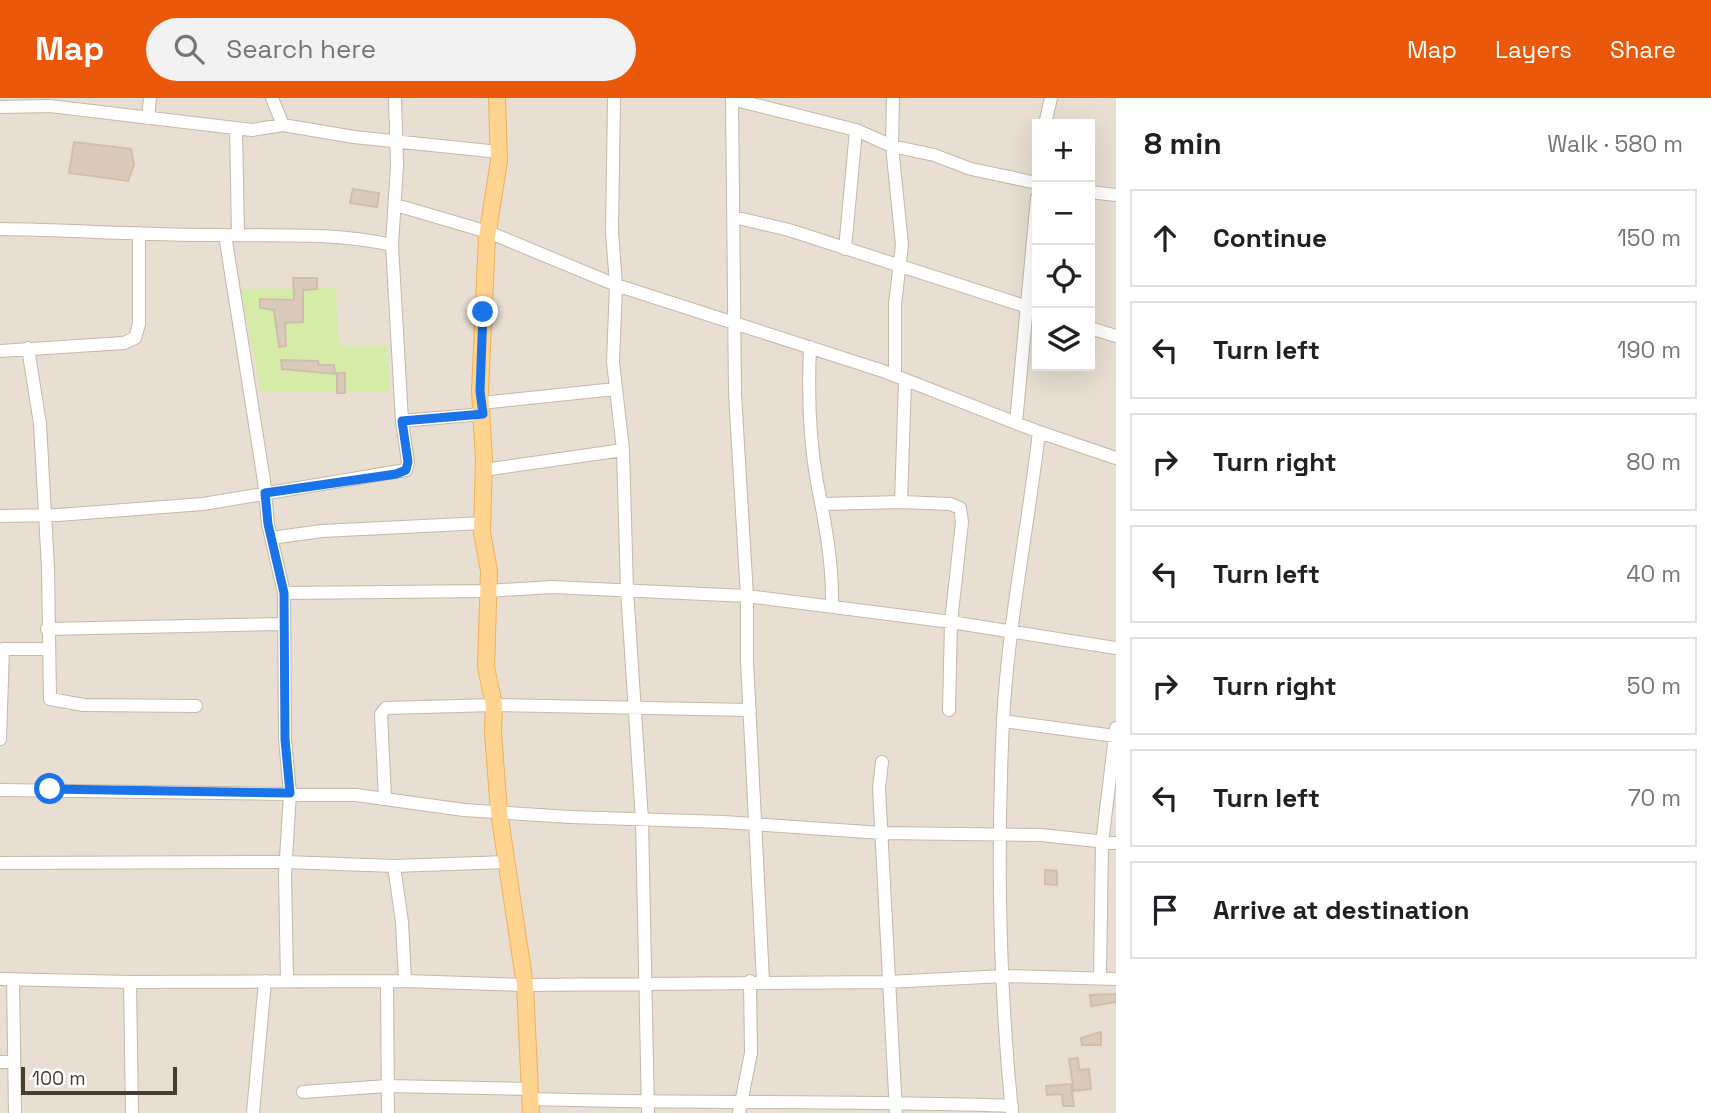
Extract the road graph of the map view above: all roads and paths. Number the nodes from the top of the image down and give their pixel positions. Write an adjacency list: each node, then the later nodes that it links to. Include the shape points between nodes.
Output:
1 (150, 98): 10 (street)
2 (272, 98): 12 (street)
3 (395, 98): 15 (street)
4 (497, 98): 17 (main road)
5 (614, 98): 30 (street)
6 (732, 98): 14 (street); 22 (street)
7 (893, 98): 16 (street)
8 (1051, 98): 11 (street)
9 (0, 107): 10 (street, via 50,106)
10 (148, 118): 13 (street)
11 (1046, 119)
12 (283, 125): 13 (street); 15 (street)
13 (236, 128): 26 (street)
14 (856, 130): 16 (street); 28 (street)
15 (397, 142): 17 (street); 21 (street)
16 (892, 146): 18 (street); 29 (street)
17 (499, 152): 24 (main road)
18 (1032, 182)
19 (1095, 192): 20 (street)
20 (1116, 195)
21 (396, 205): 24 (street); 27 (street)
22 (734, 217): 28 (street); 32 (street)
23 (0, 229): 25 (street)
24 (488, 232): 30 (street); 40 (main road)
25 (139, 233): 26 (street); 36 (street, via 135,338 124,343)
26 (231, 235): 27 (street, via 310,234); 47 (street)
27 (392, 245): 41 (street)
28 (845, 249): 29 (street)
29 (900, 267): 31 (street); 38 (street, via 895,303)
30 (616, 285): 32 (street); 39 (street)
31 (1032, 308): 42 (street)
32 (733, 325): 35 (street); 57 (street)
33 (1095, 330): 34 (street)
34 (1116, 336)
35 (810, 347): 38 (street); 49 (street, via 808,393)
36 (28, 348): 37 (street); 50 (street, via 40,424)
37 (0, 351)
38 (900, 378): 42 (street); 48 (street)
39 (615, 389): 40 (street); 44 (street)
40 (482, 408): 41 (street); 46 (main road)
41 (402, 421): 47 (street, via 406,470)
42 (1016, 423): 43 (street)
43 (1039, 432): 45 (street); 62 (street)
44 (623, 450): 46 (street); 54 (street)
45 (1116, 458)
46 (484, 470): 52 (main road)
47 (265, 493): 50 (street, via 203,504); 53 (street)
48 (901, 502): 49 (street); 59 (street, via 960,508 961,541)
49 (822, 504): 58 (street)
50 (44, 515): 51 (street); 61 (street)
51 (0, 516)
52 (483, 523): 53 (street); 55 (main road)
53 (271, 538): 56 (street)
54 (627, 590): 55 (street, via 552,587); 57 (street); 68 (street)
55 (487, 591): 56 (street); 66 (main road, via 486,667)
56 (284, 593): 60 (street)
57 (747, 596): 58 (street); 69 (street)
58 (832, 606): 59 (street)
59 (951, 622): 62 (street); 70 (street)
60 (282, 624): 61 (street); 76 (street)
61 (47, 629): 65 (street)
62 (1011, 632): 63 (street); 71 (street)
63 (1116, 648)
64 (1, 649): 65 (street); 73 (street)
65 (48, 649): 67 (street, via 48,690 55,702)
66 (494, 705): 68 (street); 77 (street, via 386,708 381,714); 78 (main road)
67 (196, 706)
68 (635, 707): 69 (street); 79 (street)
69 (750, 710): 80 (street)
70 (949, 710)
71 (1003, 721): 72 (street); 82 (street)
72 (1115, 732): 83 (street)
73 (0, 739)
74 (882, 762): 81 (street)
75 (0, 790): 76 (street)
76 (290, 793): 77 (street); 85 (street)
77 (385, 799): 78 (street)
78 (499, 812): 79 (street); 86 (main road)
79 (642, 820): 80 (street); 100 (street)
80 (756, 825): 81 (street); 97 (street)
81 (882, 833): 82 (street); 99 (street)
82 (1000, 835): 83 (street); 89 (street)
83 (1102, 843): 84 (street); 90 (street)
84 (1116, 843)
85 (286, 862): 87 (street); 88 (street); 94 (street)
86 (506, 862): 88 (street); 101 (main road)
87 (0, 863)
88 (394, 866): 96 (street)
89 (1004, 976): 90 (street); 99 (street); 110 (street)
90 (1100, 977): 92 (street)
91 (7, 979): 98 (street); 103 (street)
92 (1116, 979)
93 (265, 981): 94 (street); 98 (street); 113 (street)
94 (287, 981): 95 (street)
95 (387, 981): 96 (street); 104 (street)
96 (405, 981): 101 (street)
97 (756, 981): 99 (street); 100 (street); 109 (street, via 751,1053)
98 (130, 982): 112 (street)
99 (887, 982): 107 (street)
100 (647, 983): 101 (street); 108 (street)
101 (525, 985): 106 (main road)
102 (0, 1062): 103 (street)
103 (14, 1062): 111 (street)
104 (387, 1086): 105 (street); 106 (street); 114 (street)
105 (303, 1092)
106 (530, 1100): 108 (street)
107 (895, 1107): 109 (street); 110 (street)
108 (649, 1108): 109 (street)
109 (739, 1108)
110 (1012, 1110)
111 (15, 1113)
112 (132, 1113)
113 (253, 1113)
114 (388, 1113)

